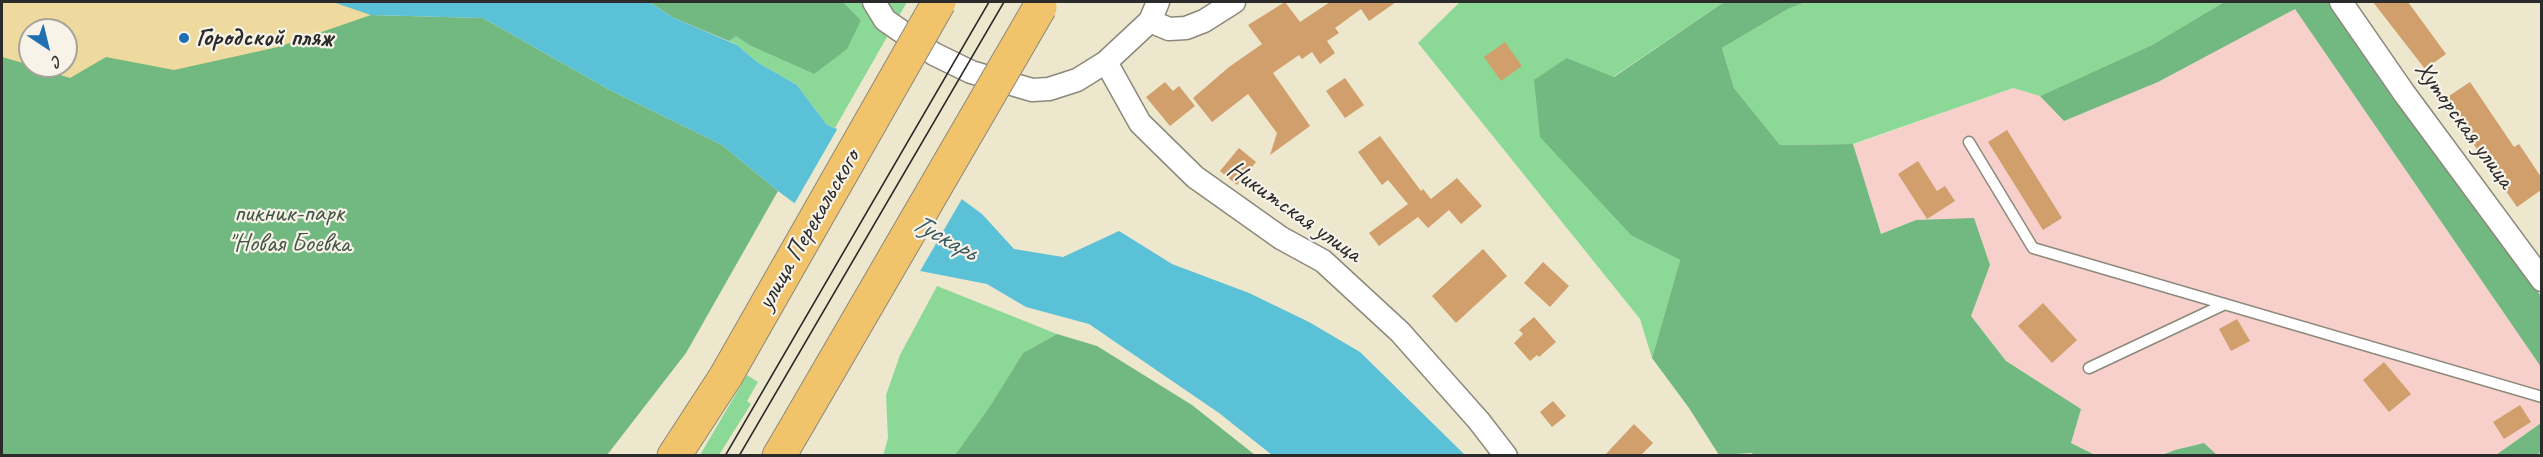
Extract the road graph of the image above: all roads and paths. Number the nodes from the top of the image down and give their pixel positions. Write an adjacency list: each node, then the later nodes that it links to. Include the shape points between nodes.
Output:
1 (874, 2): 7 (street, via 885,20 934,54 971,72 1032,90 1077,80)
2 (939, 2): 13 (main road, улица Перекальского, bridge, via 726,376)
3 (1234, 2): 6 (street, via 1186,28 1169,29)
4 (2341, 2): 9 (street, Хуторская улица)
5 (1041, 4): 14 (main road, bridge)
6 (1154, 11): 7 (street)
7 (1106, 62): 15 (street, Никитская улица, via 1140,123 1195,177 1323,261 1400,332)
8 (1969, 142): 10 (lane, via 2033,248)
9 (2541, 280)
10 (2225, 304): 11 (lane); 12 (lane)
11 (2089, 368)
12 (2541, 397)
13 (674, 456)
14 (778, 456)
15 (1506, 456)

